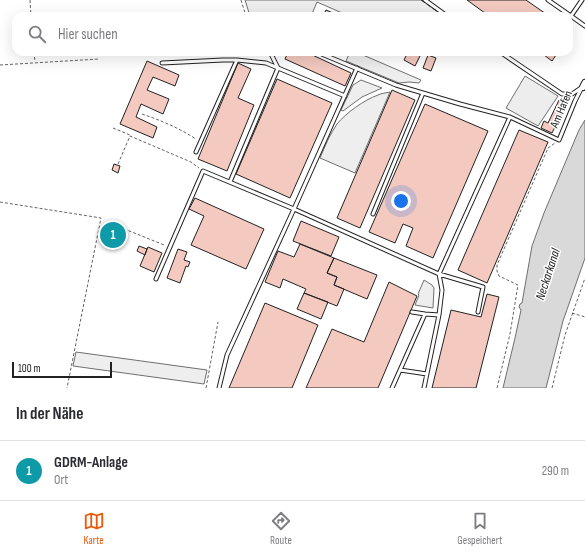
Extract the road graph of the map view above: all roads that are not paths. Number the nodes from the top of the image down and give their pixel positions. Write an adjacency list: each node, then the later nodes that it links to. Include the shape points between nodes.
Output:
1 (425, 0): 4 (lane)
2 (548, 0): 5 (lane)
3 (582, 0): 6 (lane)
4 (442, 12)
5 (565, 12)
6 (573, 13)
7 (573, 17): 8 (lane)
8 (585, 26)
9 (272, 56): 14 (lane)
10 (327, 56): 15 (lane)
11 (506, 56): 16 (lane, Am Hafen, via 562,94 572,94)
12 (237, 60): 13 (lane); 14 (lane, via 266,63); 20 (lane)
13 (162, 63)
14 (278, 68): 18 (lane); 21 (lane)
15 (357, 68): 17 (lane, via 396,85); 18 (lane)
16 (584, 85): 19 (lane, Am Hafen, via 560,140)
17 (423, 93): 19 (lane); 23 (lane)
18 (346, 96): 22 (lane)
19 (510, 117): 24 (lane)
20 (196, 152)
21 (230, 182): 22 (lane); 25 (lane, via 203,170)
22 (294, 209): 24 (lane); 32 (lane, via 226,355)
23 (373, 214)
24 (439, 274): 27 (lane, via 483,287); 29 (lane, via 442,290)
25 (156, 279)
26 (412, 312): 28 (lane)
27 (478, 312)
28 (426, 314): 29 (lane); 30 (lane)
29 (439, 315): 31 (lane)
30 (400, 370): 31 (lane); 33 (lane)
31 (427, 374): 34 (lane)
32 (219, 388)
33 (392, 388)
34 (424, 388)

